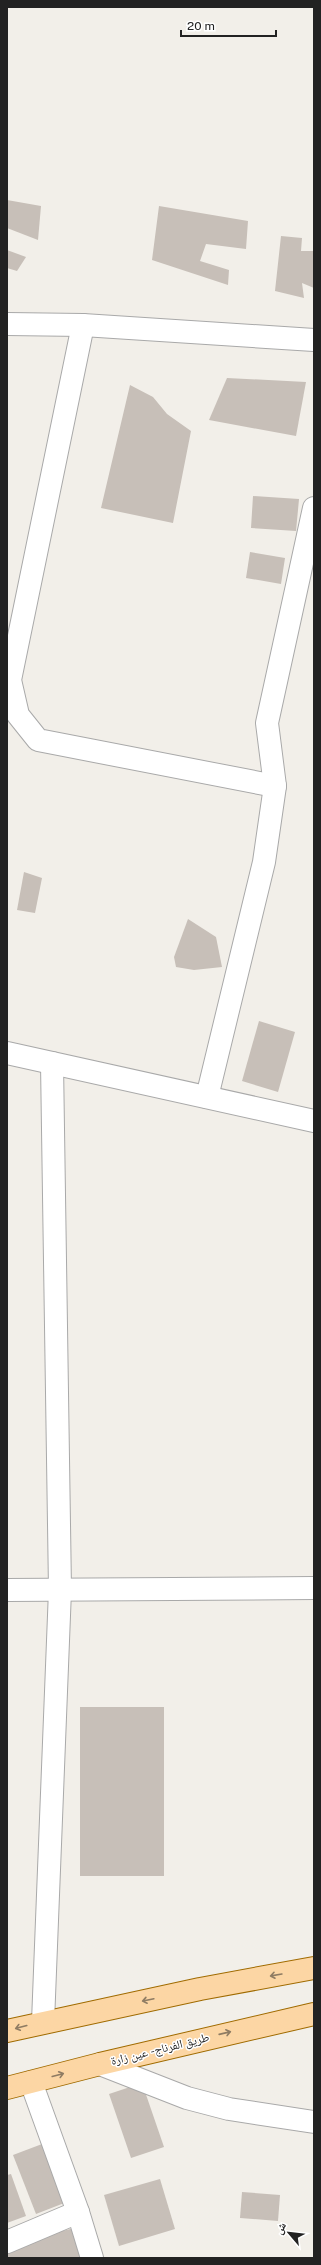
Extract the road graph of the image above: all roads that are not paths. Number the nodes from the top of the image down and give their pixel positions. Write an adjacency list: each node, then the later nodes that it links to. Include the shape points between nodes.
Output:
1 (7, 324): 2 (street)
2 (83, 325): 3 (street); 5 (street, via 10,680 18,715 38,740)
3 (314, 340)
4 (314, 508): 5 (street, via 267,722)
5 (275, 786): 8 (street, via 264,862)
6 (7, 1053): 7 (street)
7 (52, 1063): 8 (street); 12 (street)
8 (207, 1097): 9 (street)
9 (314, 1120)
10 (314, 1588): 12 (street)
11 (7, 1590): 12 (street)
12 (60, 1590): 15 (street)
13 (314, 1968): 15 (main road, one-way to 15)
14 (314, 2014): 17 (main road, طريق الفرناج - عين زارة, one-way to 14)
15 (43, 2022): 16 (main road, one-way to 16)
16 (7, 2031)
17 (100, 2064): 18 (main road, طريق الفرناج - عين زارة, one-way to 17); 20 (street, via 187,2098 229,2109)
18 (31, 2082): 19 (main road, طريق الفرناج - عين زارة); 21 (street)
19 (7, 2088)
20 (314, 2122)
21 (78, 2212): 22 (street); 23 (street)
22 (7, 2242)
23 (92, 2258)

